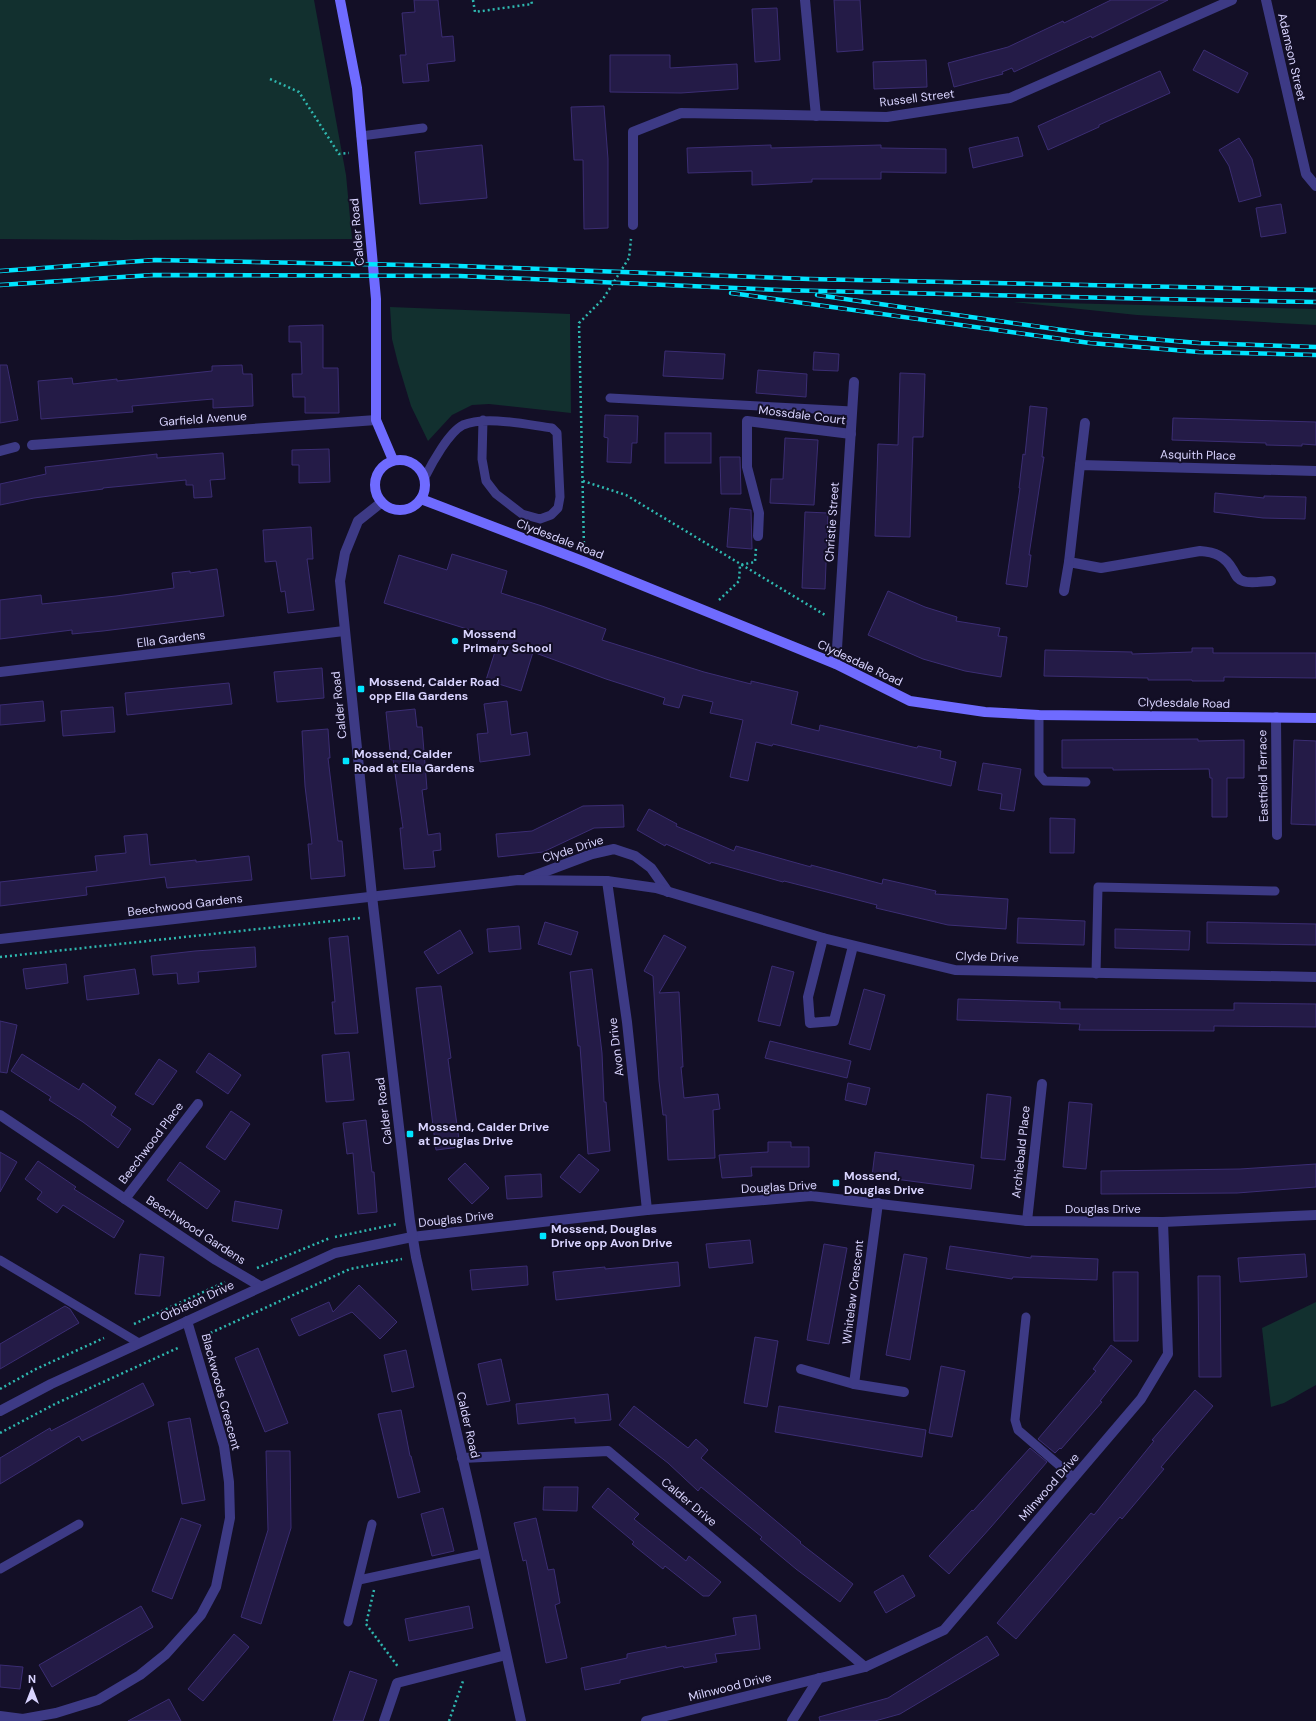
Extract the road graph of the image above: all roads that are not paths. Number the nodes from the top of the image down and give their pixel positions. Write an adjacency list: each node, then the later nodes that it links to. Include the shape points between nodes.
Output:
1 (340, 0): 7 (main road, Calder Road, via 357,88)
2 (805, 0): 5 (street)
3 (1232, 0): 5 (street, Russell Street, via 1010,98 887,117)
4 (1266, 0): 8 (street, Adamson Street, via 1306,174)
5 (816, 116): 9 (street, Russell Street, via 681,113 633,132)
6 (423, 128): 7 (lane)
7 (361, 136): 13 (main road, Calder Road, via 376,299)
8 (1316, 186)
9 (633, 225)
10 (854, 382): 12 (street, Christie Street)
11 (610, 398): 12 (lane)
12 (852, 411): 16 (street, Christie Street)
13 (376, 420): 17 (street, Garfield Avenue); 20 (main road, Calder Road)
14 (483, 420): 14 (lane, via 482,459 486,481 496,494 522,514 540,519 550,515 558,508 560,496 557,433 552,428); 23 (lane, via 462,426 449,438)
15 (1085, 423): 21 (street)
16 (851, 434): 26 (street, Mossdale Court, via 747,421 747,467 759,513); 31 (street, Christie Street)
17 (32, 445)
18 (15, 447): 19 (street)
19 (0, 451)
20 (393, 460): 23 (main road, via 416,464); 25 (main road, via 385,464 376,478 377,495)
21 (1080, 465): 22 (street, Asquith Place); 27 (street)
22 (1316, 471)
23 (425, 477): 24 (main road, via 426,485)
24 (421, 499): 25 (main road, via 416,505 402,510 395,510); 31 (main road, Clydesdale Road, via 585,562)
25 (382, 502): 30 (street, Calder Road, via 358,521 345,553 340,581)
26 (758, 536)
27 (1069, 562): 28 (street, via 1101,568 1200,551 1211,552 1221,555 1244,582); 29 (street)
28 (1271, 581)
29 (1064, 591)
30 (344, 631): 32 (street, Ella Gardens); 42 (street, Calder Road)
31 (836, 664): 33 (main road, Clydesdale Road, via 910,701 985,712)
32 (0, 672)
33 (1039, 715): 34 (main road, Clydesdale Road); 36 (lane, via 1041,778 1045,781)
34 (1276, 717): 35 (main road, Clydesdale Road); 37 (street, Eastfield Terrace)
35 (1316, 718)
36 (1086, 782)
37 (1277, 835)
38 (518, 880): 39 (street, Clyde Drive); 41 (street, Clyde Drive, via 592,854 614,849 636,856 652,868); 42 (street, Clyde Drive)
39 (607, 881): 41 (street, Clyde Drive); 53 (street, Avon Drive, via 627,1022)
40 (1275, 891): 46 (lane, via 1098,887)
41 (668, 892): 43 (street, Clyde Drive)
42 (372, 896): 44 (street, Beechwood Gardens); 57 (street, Calder Road)
43 (823, 938): 45 (street, Clyde Drive); 45 (street, via 808,997 810,1023 834,1021)
44 (0, 939)
45 (853, 946): 46 (street, Clyde Drive, via 955,970)
46 (1096, 974): 47 (street, Clyde Drive)
47 (1316, 977)
48 (1042, 1084): 55 (street, Archiebald Place)
49 (198, 1104): 51 (street, Beechwood Place)
50 (0, 1115): 51 (street, Beechwood Gardens)
51 (125, 1199): 59 (street, Beechwood Gardens)
52 (878, 1203): 53 (street, Douglas Drive, via 811,1196); 55 (street, Douglas Drive); 64 (street, Whitelaw Crescent)
53 (648, 1210): 57 (street, Douglas Drive)
54 (1316, 1215): 56 (street, Douglas Drive)
55 (1027, 1221): 56 (street, Douglas Drive)
56 (1163, 1222): 68 (street, Milnwood Drive, via 1168,1354 1141,1399)
57 (412, 1237): 59 (street, Orbiston Drive, via 335,1253); 67 (street, Calder Road)
58 (0, 1260): 62 (lane)
59 (260, 1286): 61 (street, Orbiston Drive)
60 (1026, 1317): 68 (lane, via 1015,1420 1018,1430)
61 (187, 1321): 62 (street, Orbiston Drive); 78 (street, Blackwoods Crescent, via 224,1446 229,1482 230,1518 216,1587 201,1615 166,1654 140,1676 98,1700 56,1713 23,1719)
62 (139, 1343): 66 (street, Orbiston Drive)
63 (801, 1370): 64 (street)
64 (854, 1384): 65 (street)
65 (904, 1392)
66 (0, 1411)
67 (462, 1458): 71 (street, Calder Road); 76 (street, Calder Drive, via 608,1451)
68 (1074, 1478): 76 (street, Milnwood Drive, via 944,1630)
69 (79, 1524): 72 (lane)
70 (372, 1524): 73 (lane)
71 (484, 1553): 73 (lane); 75 (street, Calder Road)
72 (0, 1569)
73 (359, 1580): 74 (lane)
74 (348, 1622)
75 (506, 1655): 79 (street, via 397,1683); 80 (street, Calder Road)
76 (865, 1667): 77 (street, Milnwood Drive)
77 (819, 1678): 81 (street, Milnwood Drive); 82 (street)
78 (0, 1716)
79 (384, 1721)
80 (521, 1721)
81 (646, 1721)
82 (792, 1721)

